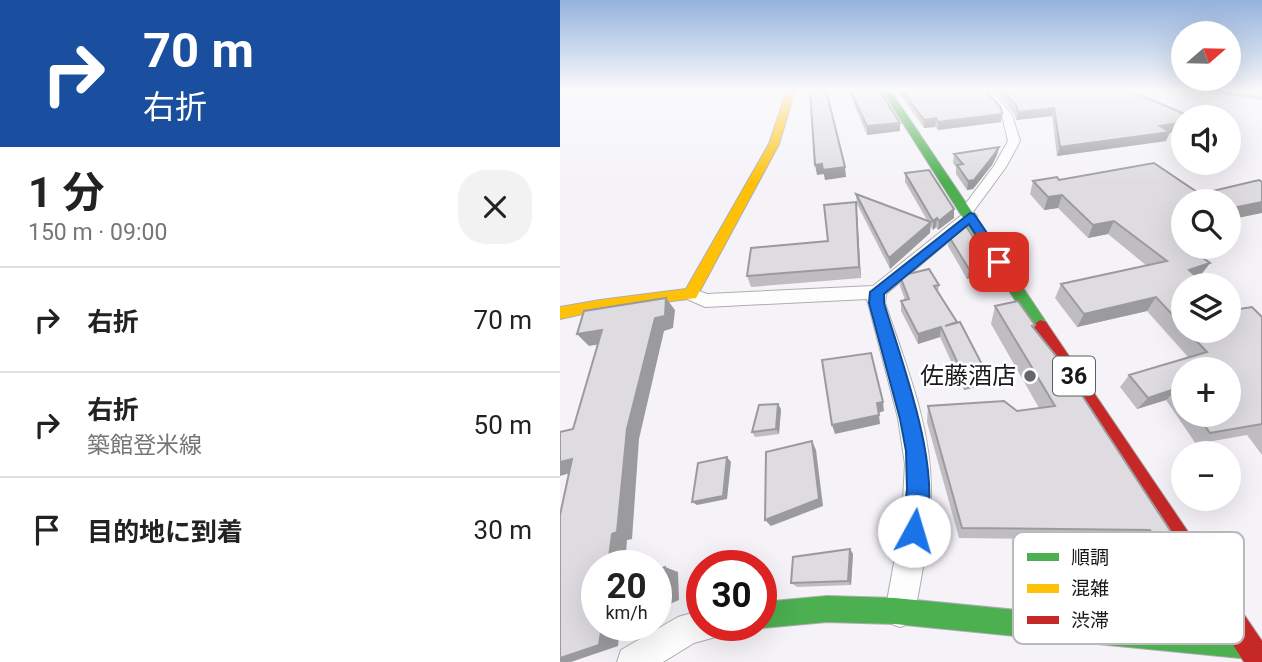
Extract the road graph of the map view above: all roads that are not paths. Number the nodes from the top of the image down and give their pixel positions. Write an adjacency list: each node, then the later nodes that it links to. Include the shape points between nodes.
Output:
1 (781, 121): 6 (street, via 774,144)
2 (906, 121): 4 (street, 36)
3 (1009, 121): 4 (street, via 1014,141)
4 (968, 214): 5 (street); 8 (street, 36)
5 (877, 292): 6 (street, via 705,301); 9 (street, via 876,303 916,451 918,489)
6 (691, 294): 7 (street)
7 (560, 313)
8 (1176, 532)
9 (900, 612): 10 (street, via 827,609); 11 (street)
10 (777, 614)
11 (1013, 623)
12 (686, 630): 16 (street)
13 (1244, 637): 15 (street, 36)
14 (1229, 644): 15 (street)
15 (1250, 646): 17 (street, 36)
16 (633, 662)
17 (1260, 662)

